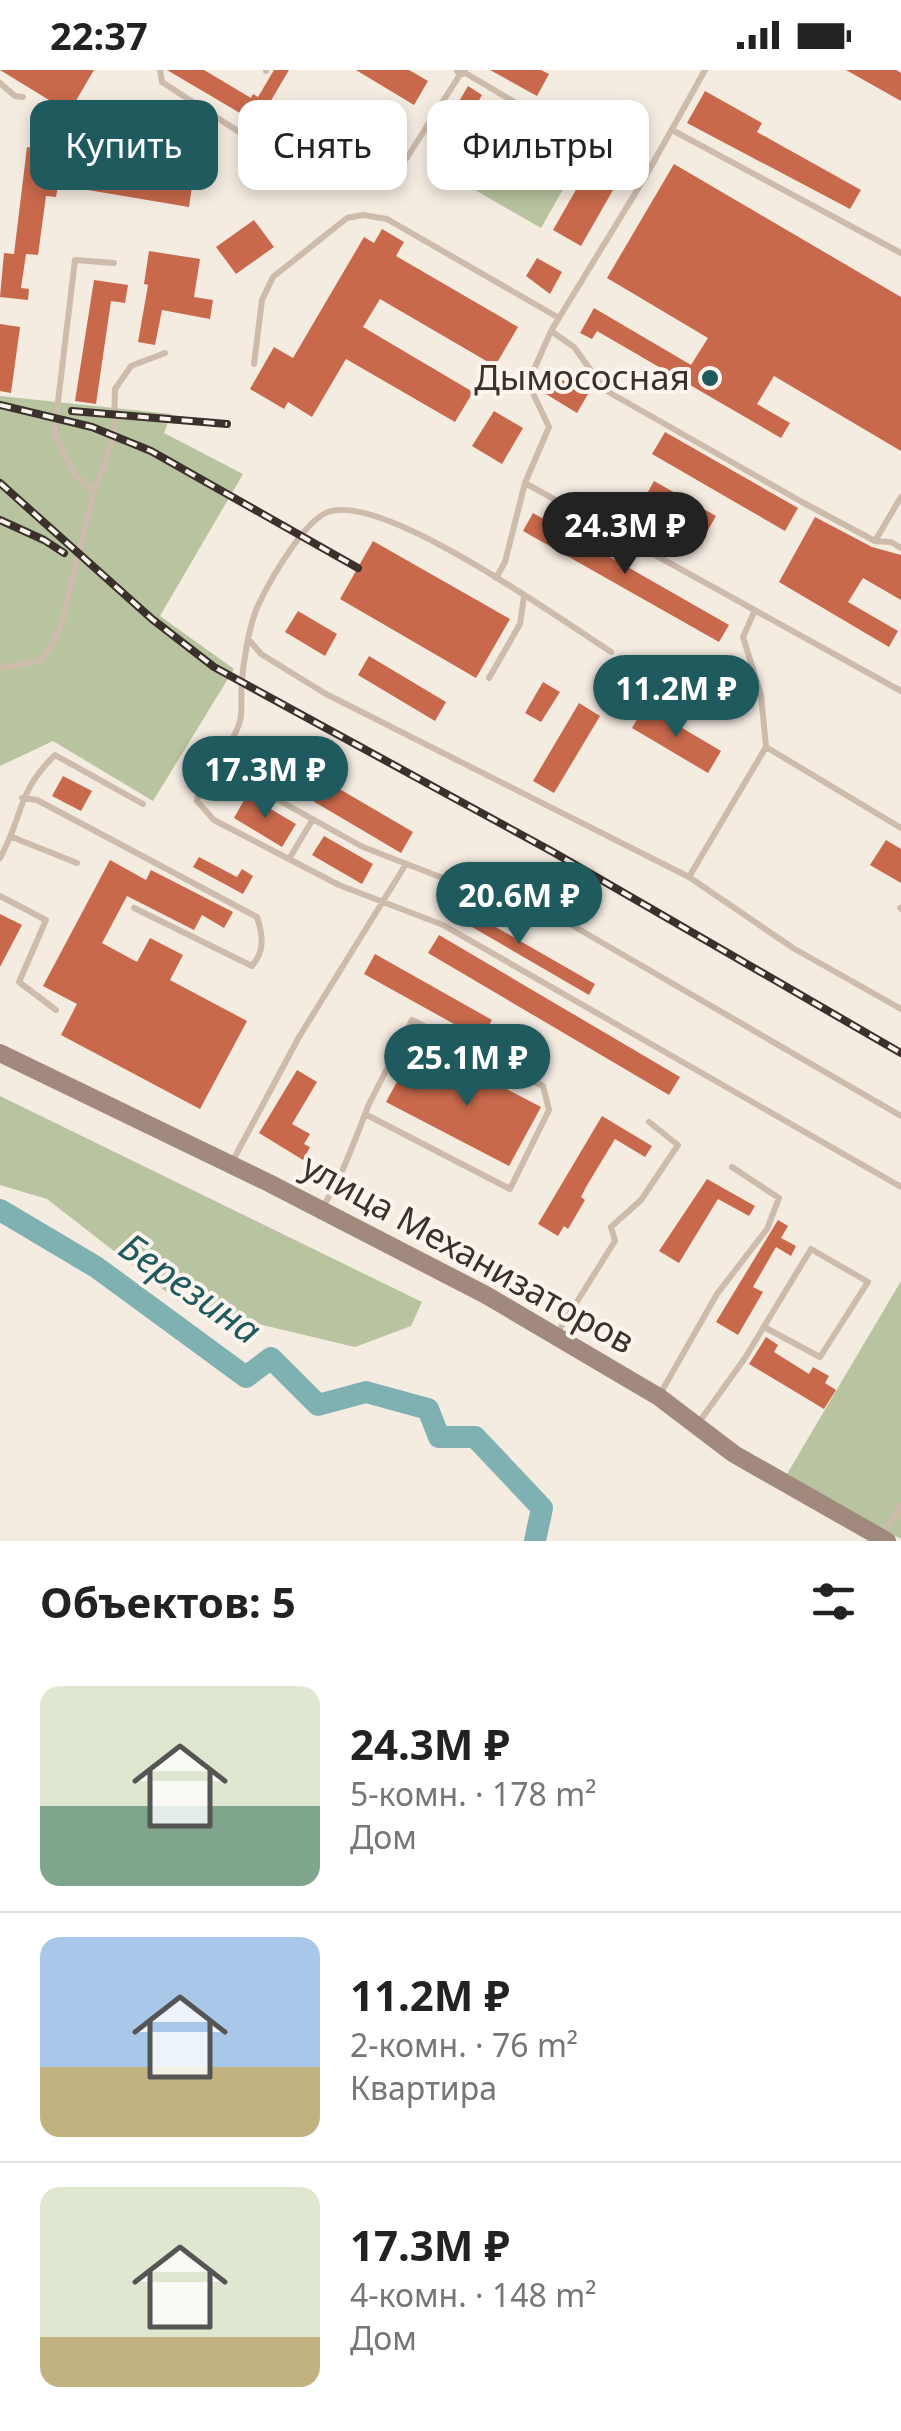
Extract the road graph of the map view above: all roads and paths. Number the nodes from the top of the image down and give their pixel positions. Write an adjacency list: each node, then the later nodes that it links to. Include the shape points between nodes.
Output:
1 (160, 70): 8 (lane, via 162,82)
2 (461, 70): 6 (lane); 9 (lane)
3 (705, 70): 7 (lane)
4 (0, 83): 5 (lane)
5 (24, 98)
6 (511, 100)
7 (672, 130): 10 (lane); 12 (lane)
8 (238, 131)
9 (407, 156)
10 (649, 170)
11 (637, 190): 14 (lane)
12 (901, 253)
13 (114, 263): 19 (lane, via 74,260 54,435 60,453)
14 (559, 318): 15 (lane); 17 (lane, via 387,220 363,215 346,218 272,276)
15 (551, 331): 18 (lane, via 528,382 549,427); 21 (lane, via 574,347 605,390)
16 (165, 352): 19 (lane, via 131,366 115,389 114,437)
17 (254, 364)
18 (525, 483): 23 (lane); 25 (lane)
19 (94, 492): 28 (lane, via 52,646 40,661)
20 (901, 497): 21 (lane)
21 (876, 541): 22 (lane)
22 (901, 548)
23 (496, 578): 24 (lane); 26 (lane, via 427,536 349,509 329,511 300,535 254,616)
24 (524, 596): 27 (lane); 29 (lane, via 520,624)
25 (756, 610): 30 (lane); 31 (lane, via 743,638 761,695)
26 (251, 642): 32 (lane, via 240,723); 42 (lane, via 326,694)
27 (611, 652)
28 (0, 668)
29 (490, 678)
30 (901, 691)
31 (766, 747): 36 (lane); 42 (lane)
32 (213, 764): 35 (lane); 39 (lane, via 197,801 214,820)
33 (22, 798): 34 (lane, via 55,755); 37 (lane); 45 (lane, via 257,917 263,936 259,958 252,966)
34 (143, 804)
35 (313, 819): 39 (lane); 41 (lane)
36 (901, 828)
37 (12, 837): 38 (lane); 40 (lane)
38 (0, 858)
39 (289, 859): 44 (lane)
40 (77, 864)
41 (406, 864): 44 (lane); 50 (lane, via 525,898)
42 (689, 877): 46 (lane, via 793,948)
43 (0, 896): 47 (lane, via 46,920 19,982)
44 (380, 903): 52 (lane); 54 (lane, via 443,925)
45 (134, 908)
46 (901, 1009)
47 (56, 1010)
48 (0, 1053): 52 (street, улица Механизаторов)
49 (365, 1114): 49 (lane, via 412,1020 543,1086 549,1110 510,1189); 55 (lane)
50 (901, 1116)
51 (648, 1122): 57 (lane, via 678,1146 641,1200 612,1227 614,1241)
52 (230, 1165): 55 (street, улица Механизаторов)
53 (732, 1167): 58 (lane, via 779,1198 768,1229 717,1294)
54 (901, 1187)
55 (321, 1209): 57 (street, улица Механизаторов)
56 (764, 1327): 56 (lane, via 810,1249 868,1282 820,1357); 59 (lane)
57 (555, 1336): 58 (street, улица Механизаторов)
58 (658, 1397): 59 (street, улица Механизаторов)
59 (697, 1424): 61 (street, улица Механизаторов, via 734,1454)
60 (901, 1506): 61 (lane)
61 (882, 1540)

